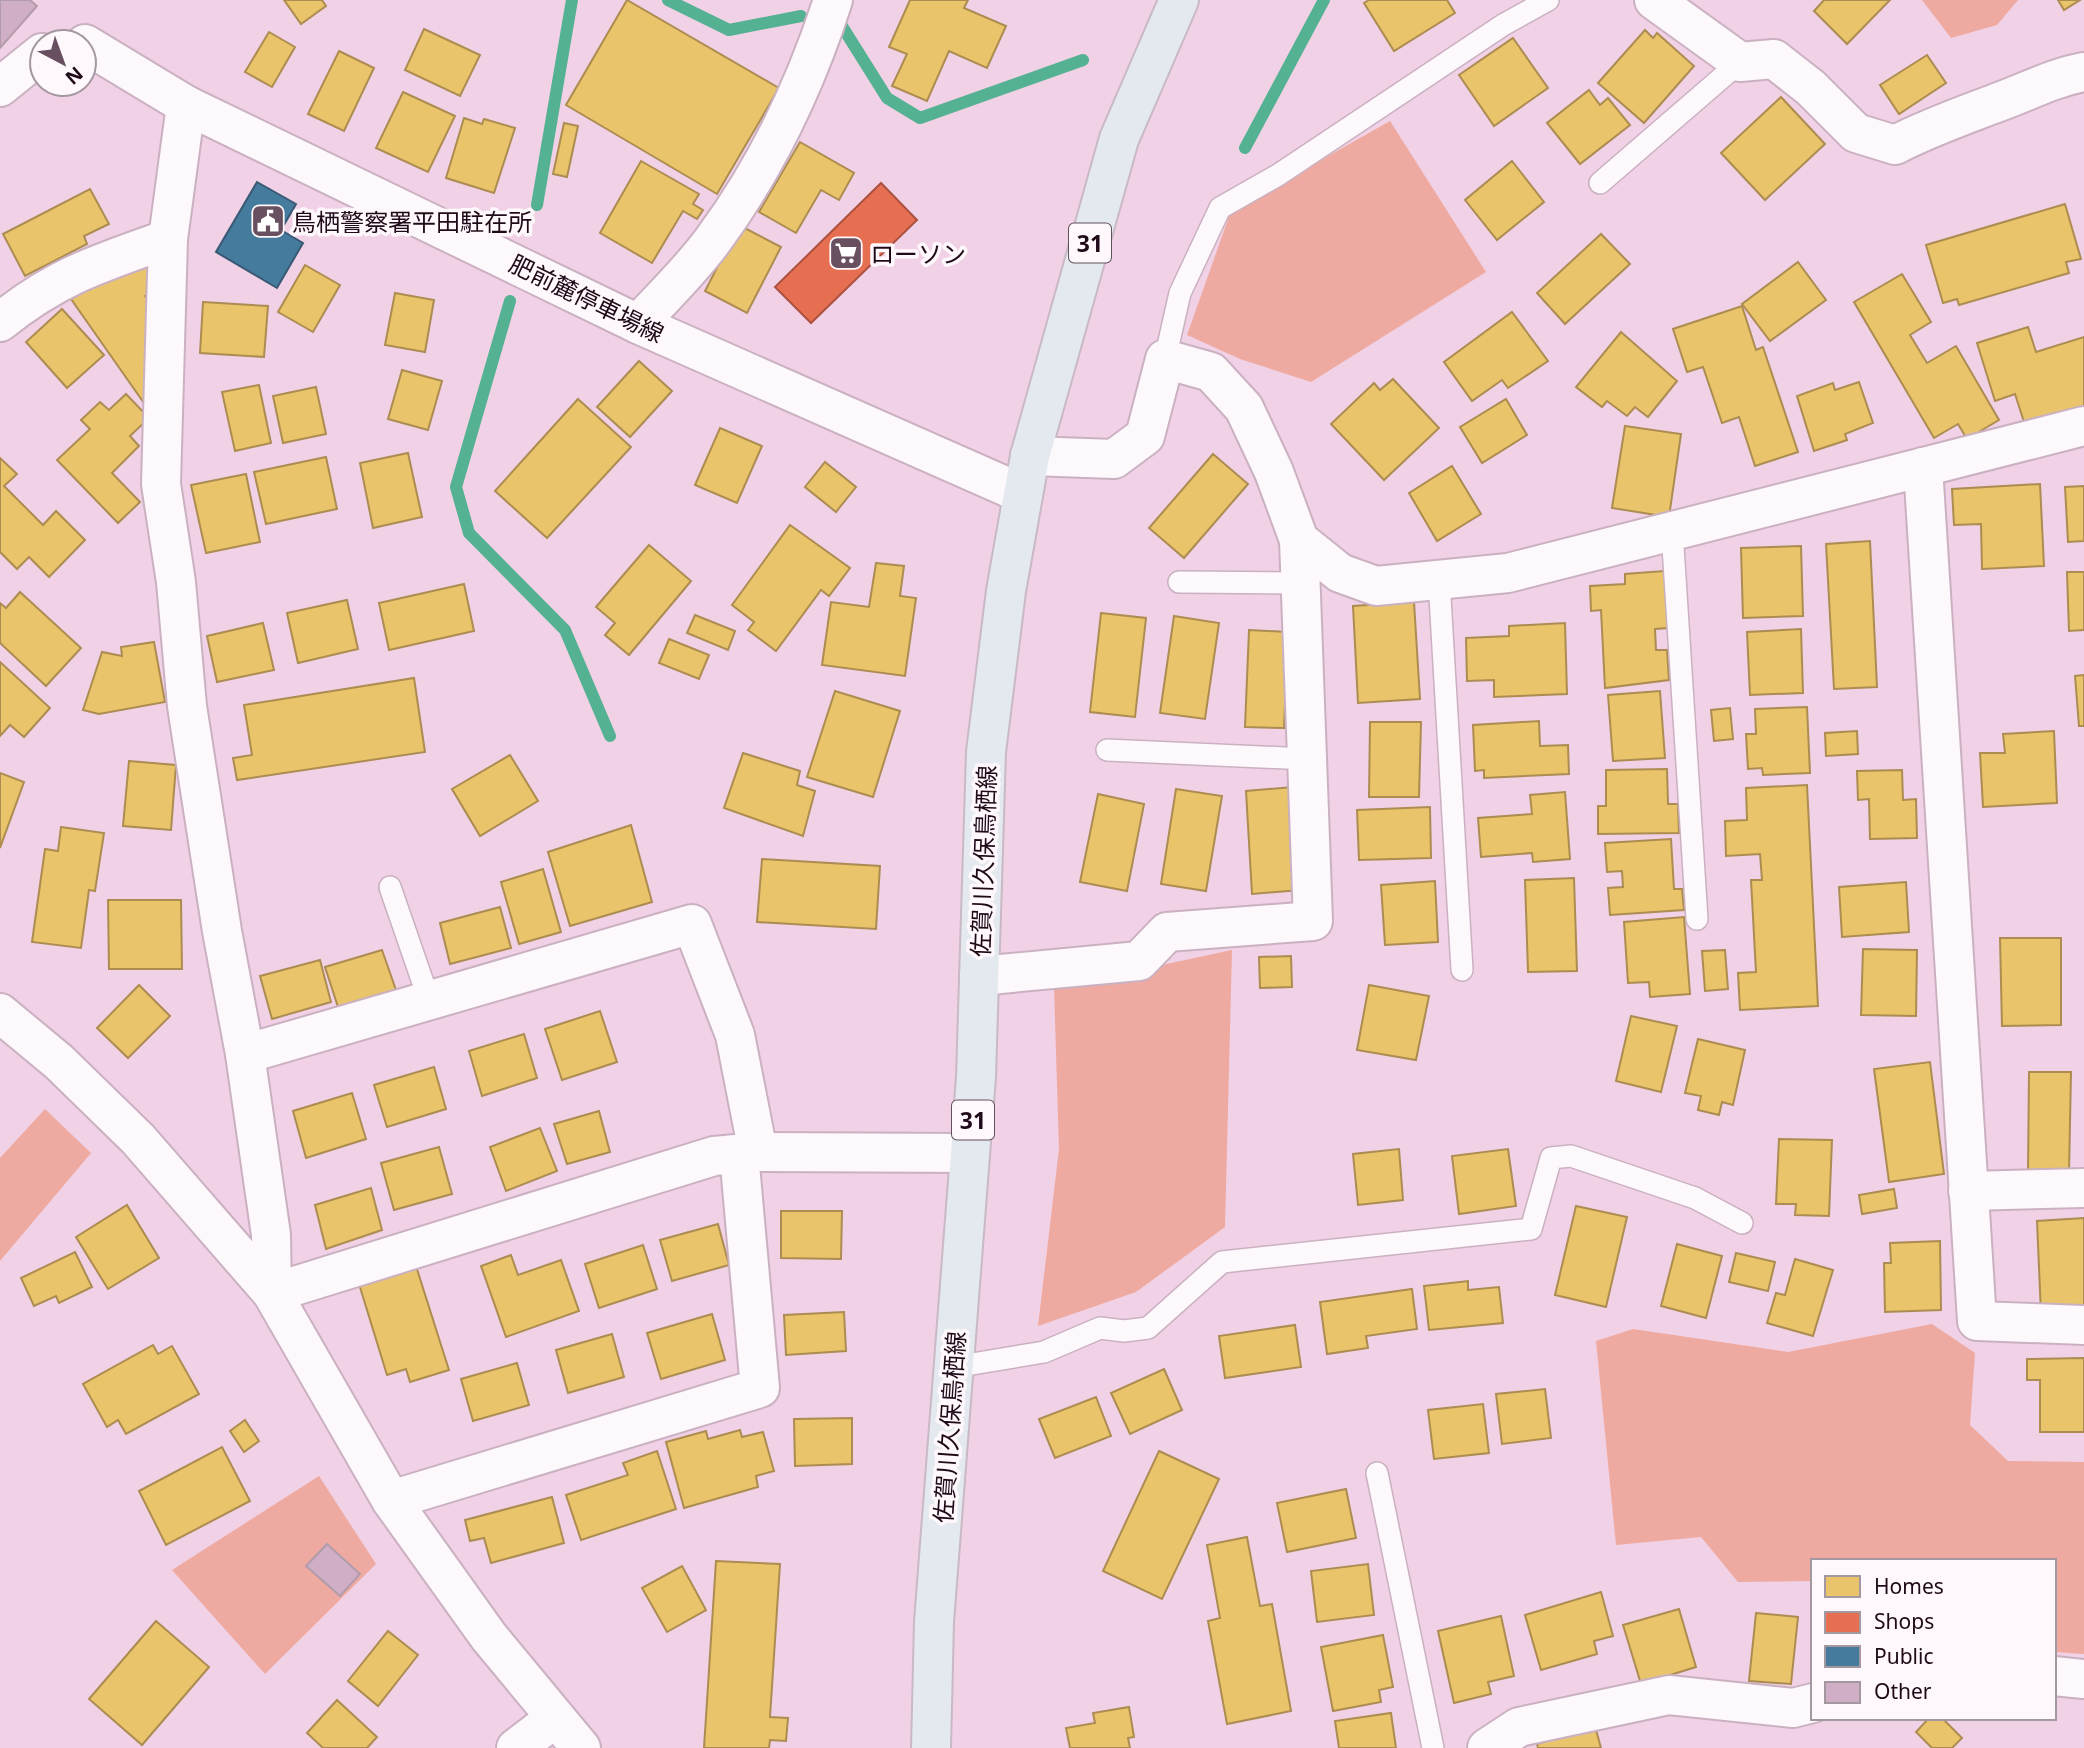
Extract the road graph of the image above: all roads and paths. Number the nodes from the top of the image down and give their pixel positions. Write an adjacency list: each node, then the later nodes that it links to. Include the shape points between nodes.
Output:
1 (833, 0): 14 (street, via 760,171 712,242)
2 (1179, 0): 17 (main road, 佐賀川久保鳥栖線 / 31, via 1119,139)
3 (1548, 0): 15 (lane, via 1503,24 1278,175 1220,208 1180,293)
4 (1654, 0): 6 (street)
5 (98, 56): 10 (street, 肥前麓停車場線)
6 (1740, 62): 8 (street, via 1774,59 1856,133 1895,145 2050,79); 11 (lane)
7 (28, 64): 9 (street)
8 (2084, 72)
9 (0, 87)
10 (186, 105): 12 (street); 14 (street, 肥前麓停車場線)
11 (1600, 183)
12 (167, 239): 13 (street, via 82,269 36,294); 33 (street, via 161,484 189,719)
13 (0, 322)
14 (638, 324): 19 (street, 肥前麓停車場線)
15 (1165, 359): 17 (street, via 1145,436 1114,459); 21 (street, via 1211,372 1244,408)
16 (2084, 426): 18 (street)
17 (1030, 456): 19 (main road, 佐賀川久保鳥栖線 / 31)
18 (1923, 467): 20 (street); 37 (street)
19 (1023, 494): 30 (main road, 佐賀川久保鳥栖線 / 31, via 986,752)
20 (1672, 531): 22 (street, via 1508,573); 28 (lane)
21 (1299, 540): 22 (street, via 1339,573 1376,586); 24 (street)
22 (1439, 580): 29 (lane)
23 (1178, 582): 24 (lane)
24 (1301, 583): 26 (street)
25 (1107, 750): 26 (lane)
26 (1307, 759): 30 (street, via 1313,920 1167,932 1139,961)
27 (390, 887): 31 (lane)
28 (1697, 919)
29 (1462, 970)
30 (979, 976): 35 (main road, 佐賀川久保鳥栖線 / 31)
31 (429, 1000): 33 (street); 34 (street, via 692,924 735,1035)
32 (0, 1013): 39 (street, via 59,1062 138,1139)
33 (245, 1054): 39 (street, via 271,1235)
34 (748, 1153): 35 (street); 39 (street, via 714,1156); 43 (street, via 760,1388)
35 (970, 1153): 41 (main road, 佐賀川久保鳥栖線 / 31)
36 (2084, 1188): 37 (street)
37 (1968, 1191): 40 (street, via 1977,1321)
38 (1742, 1223): 41 (lane, via 1695,1198 1584,1160 1551,1158 1531,1229 1222,1262 1148,1328 1100,1328 1044,1352)
39 (272, 1293): 43 (street)
40 (2084, 1325)
41 (954, 1367): 50 (main road, 佐賀川久保鳥栖線 / 31, via 934,1622)
42 (1377, 1474): 51 (lane)
43 (391, 1500): 47 (street, via 489,1637)
44 (2056, 1676): 45 (street)
45 (2084, 1679)
46 (1811, 1704): 52 (street, via 1793,1708 1669,1695 1519,1727)
47 (554, 1718): 48 (street); 49 (street)
48 (516, 1748)
49 (581, 1748)
50 (931, 1748)
51 (1433, 1748)
52 (1487, 1748)

